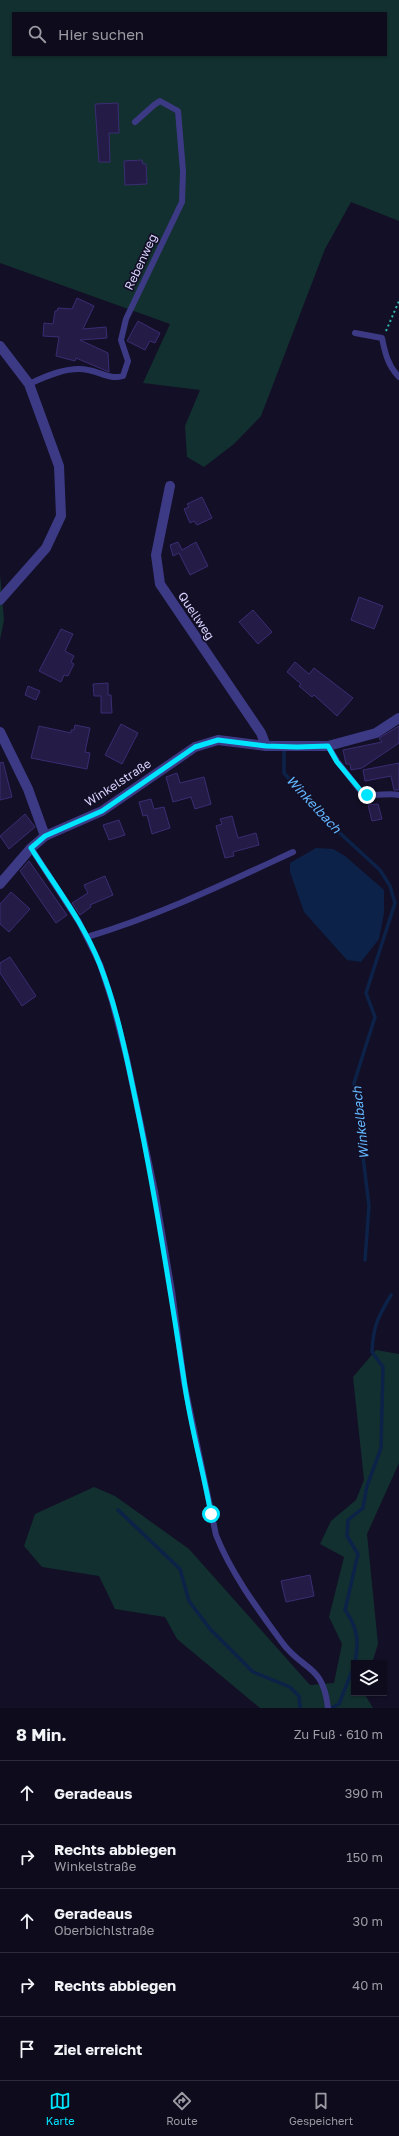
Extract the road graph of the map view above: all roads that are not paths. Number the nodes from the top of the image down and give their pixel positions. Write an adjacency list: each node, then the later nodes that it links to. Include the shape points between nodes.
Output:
1 (136, 122): 5 (lane, Rebenweg, via 160,102 178,111 183,171 182,202 126,319 121,340 128,361 123,376 116,378 87,369 52,373)
2 (355, 333): 4 (lane, via 382,338 388,362)
3 (0, 346): 5 (street)
4 (399, 377)
5 (29, 384): 7 (street, via 59,466 61,516 46,548)
6 (170, 486): 10 (street, Quellweg, via 156,555 160,584 260,733)
7 (0, 600)
8 (399, 718): 11 (street, Winkelstraße, via 376,733)
9 (0, 732): 13 (street, via 28,789)
10 (266, 746): 11 (street, Winkelstraße); 13 (street, Winkelstraße, via 218,740 195,747 102,811)
11 (328, 746): 12 (lane, via 337,762 362,792 367,795)
12 (399, 795)
13 (45, 836): 14 (street, Winkelstraße)
14 (31, 848): 16 (street, Winkelstraße); 18 (lane)
15 (293, 852): 18 (lane, via 137,921)
16 (3, 875): 17 (street, Winkelstraße)
17 (0, 884)
18 (87, 937): 19 (lane, via 100,964 112,1001 129,1067 155,1191 184,1382 216,1535 236,1574 282,1643 318,1675 324,1685)
19 (328, 1708)

